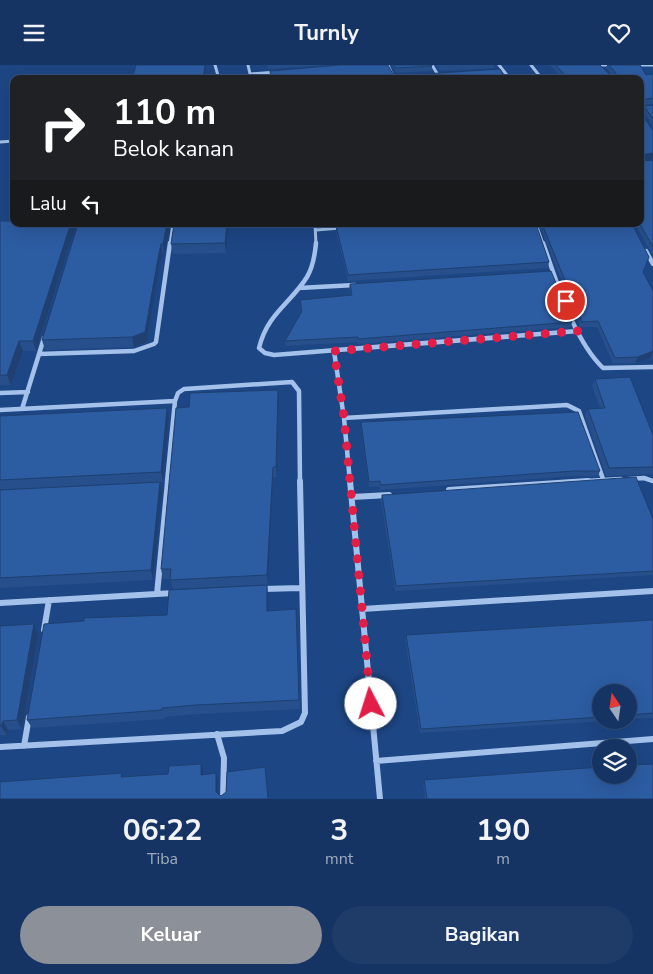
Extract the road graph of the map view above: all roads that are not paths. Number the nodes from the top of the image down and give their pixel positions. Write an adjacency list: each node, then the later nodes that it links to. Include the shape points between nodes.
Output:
1 (248, 65): 10 (street, via 250,74)
2 (432, 65): 15 (street)
3 (499, 65): 9 (street)
4 (531, 65): 17 (street)
5 (599, 65): 6 (street); 12 (street)
6 (617, 65)
7 (626, 65): 8 (street)
8 (653, 65)
9 (503, 71): 11 (street); 16 (street)
10 (278, 72)
11 (494, 72)
12 (605, 72)
13 (447, 74): 15 (street)
14 (429, 75): 15 (street)
15 (438, 75)
16 (506, 75)
17 (539, 75)
18 (173, 227): 32 (street, via 153,345 134,351)
19 (316, 227): 22 (street)
20 (537, 227): 26 (street)
21 (344, 228): 22 (street)
22 (316, 230): 28 (street, via 314,256 308,275)
23 (644, 247): 24 (street)
24 (653, 263)
25 (544, 272): 26 (street)
26 (554, 272): 29 (street)
27 (358, 284): 28 (street)
28 (298, 288): 31 (street, via 277,309 260,339 259,348 274,355)
29 (578, 331): 31 (street); 33 (street, via 594,361 603,368)
30 (45, 336): 32 (street)
31 (334, 351): 39 (street)
32 (39, 355): 34 (street)
33 (653, 367)
34 (28, 391): 35 (street); 37 (street)
35 (0, 393)
36 (175, 401): 37 (street); 43 (street); 47 (street, via 184,389 283,382 297,386)
37 (22, 409): 38 (street)
38 (0, 410)
39 (344, 418): 40 (street, via 567,405 579,411); 46 (street)
40 (603, 479): 41 (street, via 644,478); 44 (street)
41 (653, 481)
42 (157, 487): 43 (street)
43 (166, 487): 51 (street)
44 (439, 491)
45 (400, 494): 46 (street)
46 (352, 497): 54 (street)
47 (300, 588): 48 (street); 57 (street, via 304,713 301,722 282,731)
48 (253, 590)
49 (653, 591): 54 (street)
50 (186, 592): 51 (street)
51 (157, 594): 52 (street)
52 (48, 600): 53 (street); 55 (street)
53 (0, 603)
54 (362, 609): 61 (street)
55 (43, 639)
56 (31, 707): 59 (street)
57 (217, 735): 59 (street); 62 (street, via 224,758)
58 (653, 739): 61 (street)
59 (24, 746): 60 (street)
60 (0, 747)
61 (376, 761): 63 (street)
62 (223, 799)
63 (380, 799)

